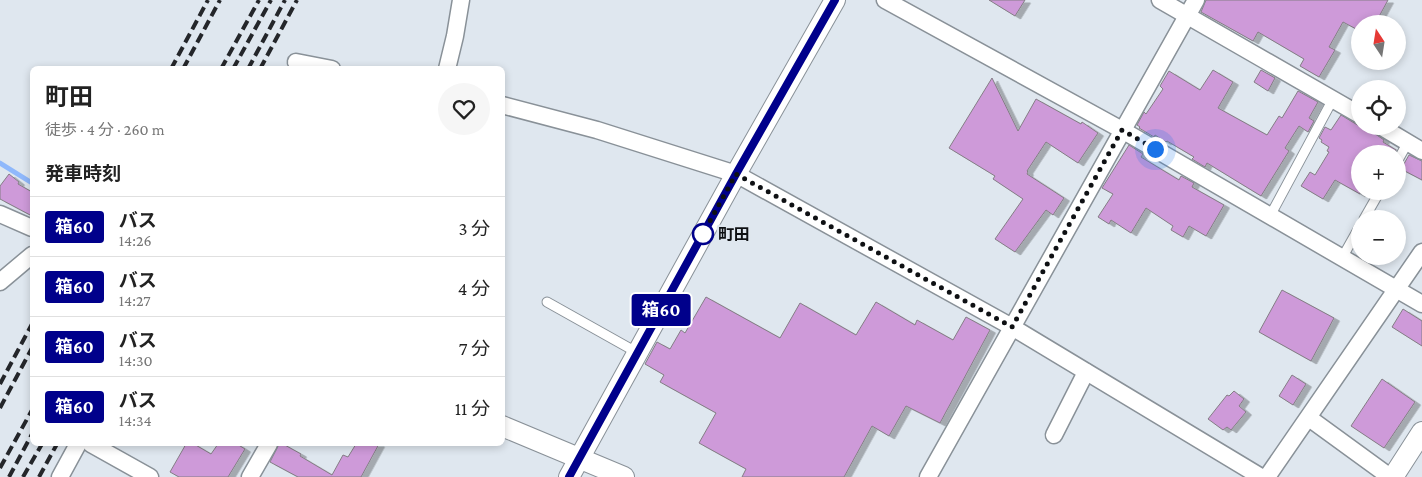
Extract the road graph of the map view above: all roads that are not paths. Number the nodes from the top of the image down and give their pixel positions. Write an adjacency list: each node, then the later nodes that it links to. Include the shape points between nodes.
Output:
1 (461, 0): 9 (street)
2 (835, 0): 16 (street)
3 (885, 0): 13 (street)
4 (1160, 0): 6 (street)
5 (1196, 0): 6 (street)
6 (1187, 15): 10 (street); 13 (street)
7 (296, 62): 8 (street)
8 (317, 66)
9 (448, 66)
10 (1333, 99): 12 (street); 18 (lane)
11 (505, 105): 16 (street)
12 (1351, 110)
13 (1122, 130): 18 (street); 28 (street)
14 (1396, 135): 15 (street)
15 (1415, 146)
16 (736, 174): 28 (street); 29 (street)
17 (0, 214): 19 (street)
18 (1270, 216): 23 (street)
19 (30, 227)
20 (1351, 242): 23 (lane)
21 (1422, 252): 25 (street)
22 (30, 257): 24 (street)
23 (1342, 258): 25 (street)
24 (0, 282)
25 (1397, 290): 27 (street); 31 (street)
26 (547, 302): 29 (lane)
27 (1422, 304)
28 (1012, 327): 30 (street); 44 (street)
29 (638, 353): 38 (street)
30 (1086, 372): 34 (street); 45 (street)
31 (1308, 418): 46 (street); 47 (street)
32 (505, 427): 38 (street)
33 (1422, 432): 47 (street)
34 (1054, 435)
35 (77, 446): 39 (street)
36 (95, 446): 40 (street)
37 (268, 446): 41 (street)
38 (580, 458): 42 (street); 43 (street)
39 (60, 477)
40 (150, 477)
41 (250, 477)
42 (569, 477)
43 (624, 477)
44 (928, 477)
45 (1261, 477)
46 (1268, 477)
47 (1391, 477)

